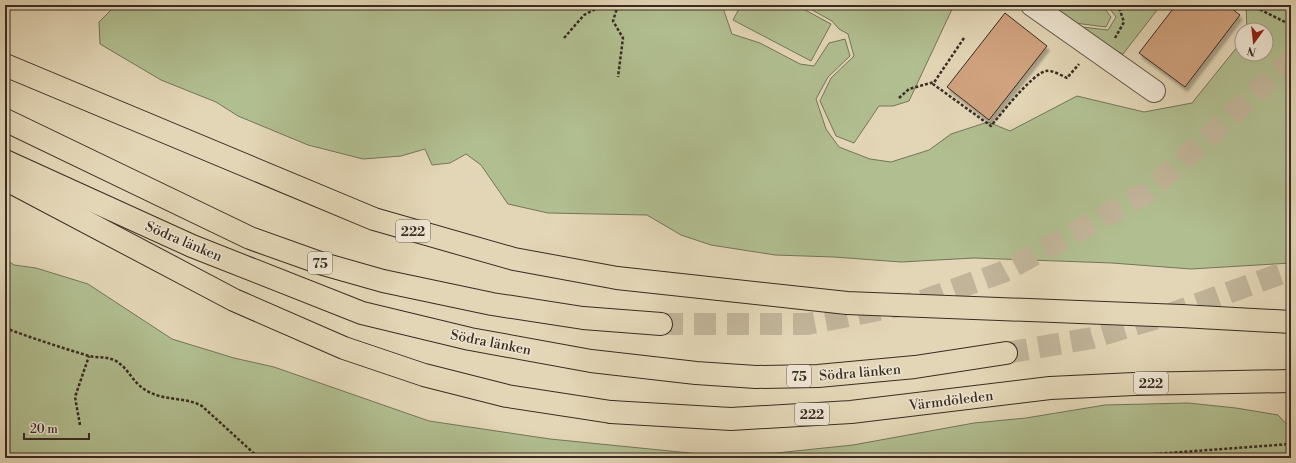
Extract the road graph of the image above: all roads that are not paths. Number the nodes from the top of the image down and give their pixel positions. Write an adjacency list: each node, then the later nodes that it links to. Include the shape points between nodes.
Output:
1 (1032, 5): 3 (lane)
2 (5, 65): 8 (main road, 222, via 374,219 514,259 617,278 847,303)
3 (1154, 91)
4 (5, 120): 10 (main road, Södra länken / 75, via 250,238 323,264 382,281 492,304 583,318)
5 (5, 161): 11 (main road, Södra länken / 75, via 192,246 362,313 470,339 591,361 756,377 818,376 915,367)
6 (5, 179): 12 (main road, Värmdöleden / 222, via 234,300 344,348 424,375 508,396 611,412 731,419 851,412 1050,388)
7 (1291, 314): 8 (main road)
8 (1249, 319): 9 (main road, 222)
9 (1291, 322)
10 (660, 324)
11 (1006, 353)
12 (1291, 381)

